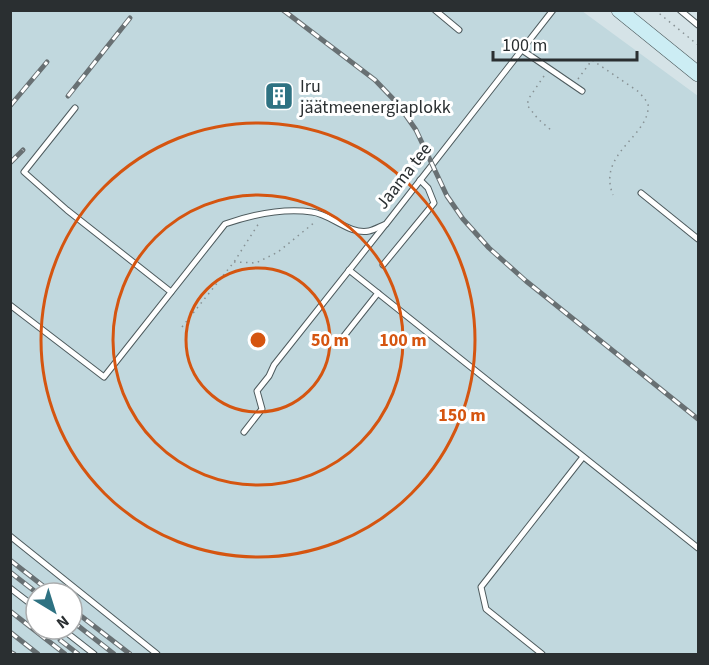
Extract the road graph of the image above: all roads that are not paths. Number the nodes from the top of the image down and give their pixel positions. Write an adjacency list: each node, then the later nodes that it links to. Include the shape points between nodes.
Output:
1 (435, 10): 6 (lane)
2 (553, 10): 7 (lane, Jaama tee)
3 (619, 10): 8 (main road)
4 (680, 10): 5 (lane)
5 (699, 25)
6 (459, 30)
7 (522, 50): 9 (lane); 11 (lane, Jaama tee)
8 (699, 74)
9 (582, 92)
10 (75, 108): 17 (lane, via 24,172)
11 (420, 180): 13 (lane, Jaama tee); 15 (lane, via 434,203)
12 (641, 193): 14 (lane)
13 (386, 224): 16 (lane); 17 (lane, Jaama tee, via 369,232 354,230 316,212 299,210 225,224)
14 (699, 239)
15 (383, 265)
16 (350, 270): 18 (lane); 21 (lane, via 274,364 256,392 262,409)
17 (171, 292): 19 (lane, Jaama tee, via 104,377)
18 (378, 293): 20 (lane); 22 (lane)
19 (10, 305)
20 (340, 341)
21 (244, 432)
22 (583, 457): 24 (lane); 30 (lane, via 481,587 486,609)
23 (10, 536): 29 (lane)
24 (699, 548)
25 (10, 588): 26 (lane)
26 (24, 599)
27 (77, 641): 28 (lane)
28 (94, 654)
29 (157, 654)
30 (542, 654)

